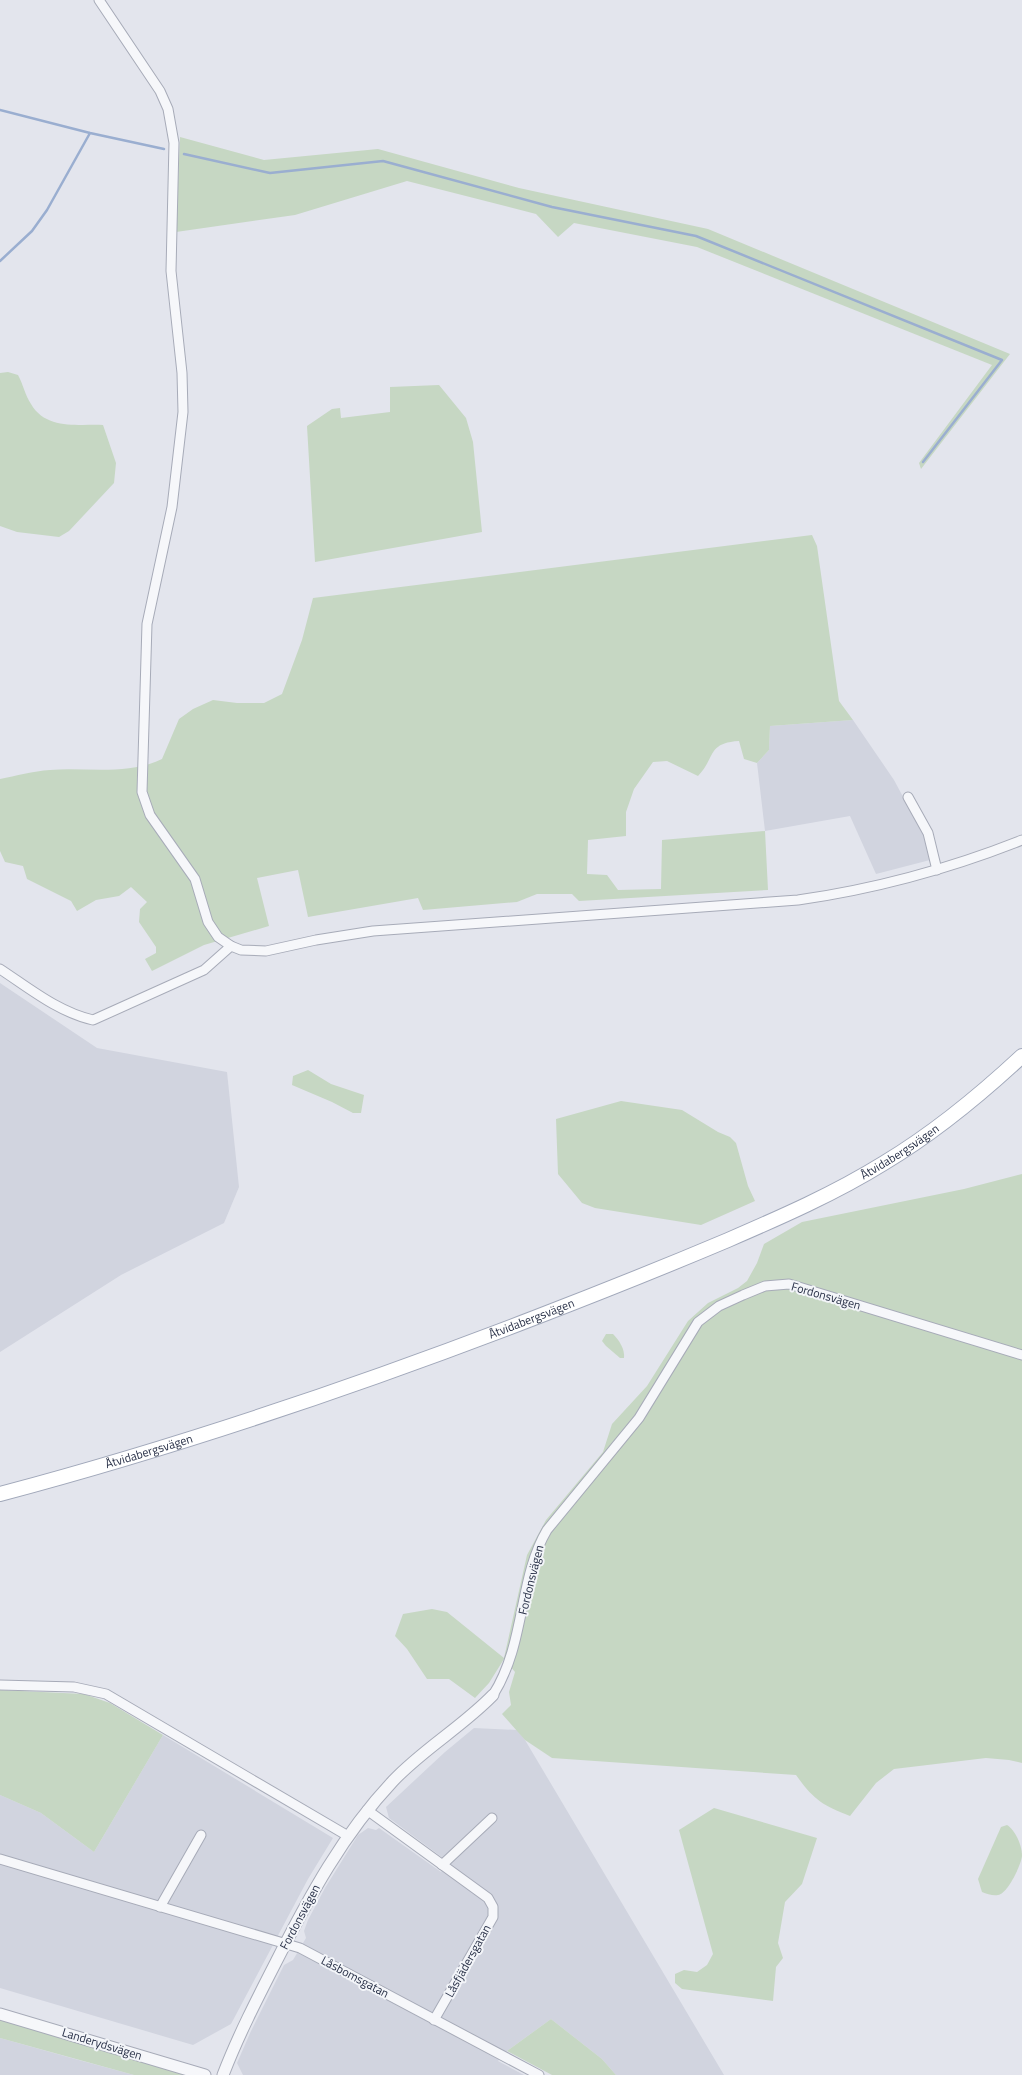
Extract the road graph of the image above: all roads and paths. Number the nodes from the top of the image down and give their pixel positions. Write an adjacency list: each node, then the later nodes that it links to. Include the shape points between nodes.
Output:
1 (99, 0): 5 (street, via 160,91 168,109 174,143 171,271 183,412 172,507 147,624 142,792 153,820 195,879 208,922)
2 (908, 797): 4 (street, via 928,833)
3 (1022, 840): 4 (street)
4 (937, 870): 5 (street, via 856,891 798,900 373,931 266,951 241,950)
5 (231, 946): 6 (street, via 196,974 92,1020 52,1004)
6 (0, 969)
7 (1022, 1056): 10 (main road, Åtvidabergsvägen, via 951,1118 887,1162 769,1222 423,1360 236,1424)
8 (1022, 1068): 11 (main road, Åtvidabergsvägen, via 955,1124 890,1168 834,1200 765,1232 590,1305 355,1392)
9 (1022, 1355): 13 (street, Fordonsvägen, via 789,1284 765,1286 719,1306 698,1322 639,1418 540,1541 508,1669)
10 (0, 1494)
11 (0, 1503)
12 (0, 1685): 17 (street, via 74,1687 106,1694)
13 (493, 1695): 14 (street, Fordonsvägen, via 473,1715 418,1757)
14 (367, 1810): 17 (street, Fordonsvägen); 19 (street, Låsfjädersgatan)
15 (492, 1818): 19 (street)
16 (201, 1835): 20 (street)
17 (348, 1836): 21 (street, Fordonsvägen)
18 (0, 1859): 20 (street, Låsbomsgatan)
19 (442, 1864): 23 (street, Låsfjädersgatan, via 488,1898 494,1912)
20 (160, 1907): 21 (street, Låsbomsgatan)
21 (285, 1944): 23 (street, Låsbomsgatan, via 300,1948); 25 (street, Fordonsvägen)
22 (0, 2014): 24 (street, Landerydsvägen)
23 (434, 2020): 26 (street, Låsbomsgatan)
24 (205, 2075)
25 (223, 2075)
26 (539, 2075)

